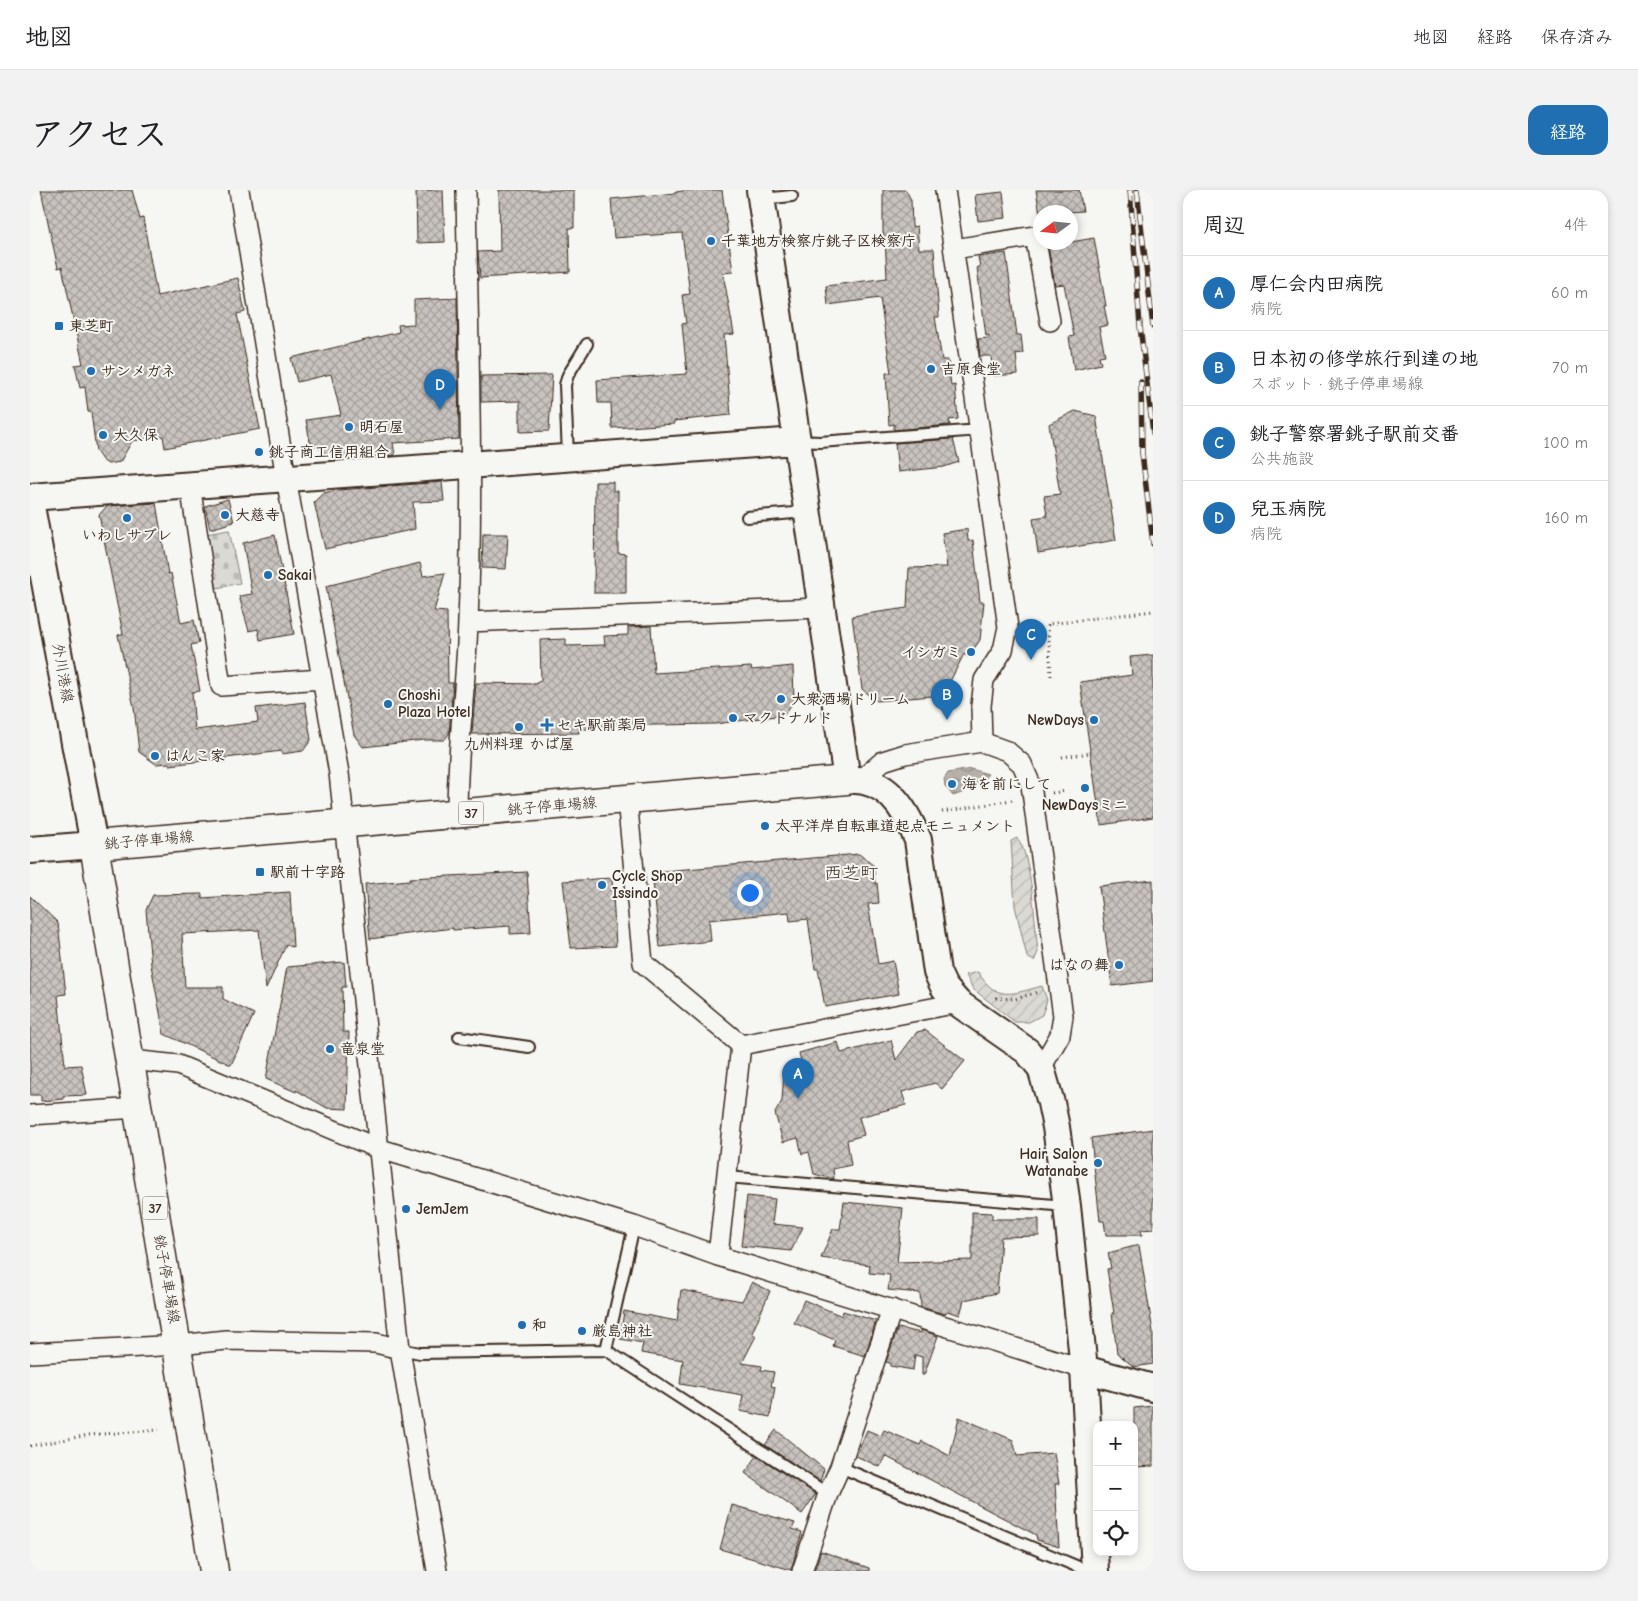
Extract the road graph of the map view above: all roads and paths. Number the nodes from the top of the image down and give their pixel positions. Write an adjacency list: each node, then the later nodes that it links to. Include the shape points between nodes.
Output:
1 (239, 190): 13 (street)
2 (466, 190): 12 (street)
3 (945, 190): 6 (street)
4 (761, 195): 5 (lane); 10 (street)
5 (792, 196)
6 (954, 249): 7 (street, via 1035,236); 9 (street)
7 (1050, 321)
8 (587, 344): 11 (lane, via 565,385)
9 (980, 430): 10 (lane); 24 (street, via 1008,628 1004,650 984,680)
10 (796, 441): 11 (street); 17 (street)
11 (568, 457): 12 (street)
12 (471, 464): 13 (street); 21 (street)
13 (286, 478): 14 (street); 23 (street)
14 (190, 485): 15 (street); 23 (street, via 221,686)
15 (30, 497)
16 (30, 501): 34 (street, 外川港線)
17 (806, 512): 18 (lane); 19 (street)
18 (746, 517)
19 (820, 608): 21 (street); 27 (street)
20 (1153, 610): 22 (path, via 1048,624)
21 (468, 622): 32 (street, via 457,764)
22 (1051, 676)
23 (322, 680): 33 (street)
24 (982, 742): 27 (street, via 905,754 883,761); 29 (street, via 1007,751 1022,764)
25 (1092, 753): 26 (path)
26 (1062, 757)
27 (854, 780): 30 (main road, 銚子停車場線 / 37); 38 (street, via 894,796 909,819 918,840 937,972 944,987)
28 (1066, 790): 29 (path)
29 (1033, 796): 31 (path); 43 (street, via 1063,1016 1060,1035)
30 (627, 799): 32 (main road, 銚子停車場線 / 37); 40 (street, via 643,963)
31 (942, 812)
32 (457, 814): 33 (main road, 銚子停車場線 / 37)
33 (345, 824): 34 (main road, 銚子停車場線 / 37); 46 (street)
34 (94, 845): 35 (street); 42 (main road, 銚子停車場線 / 37)
35 (30, 850)
36 (990, 997): 37 (path, via 1015,999 1041,991)
37 (1042, 998)
38 (958, 1003): 40 (street); 43 (street, via 1027,1052)
39 (459, 1037): 41 (lane)
40 (741, 1045): 47 (street)
41 (529, 1048)
42 (131, 1060): 44 (main road, 銚子停車場線 / 37); 46 (street, via 178,1065)
43 (1041, 1068): 48 (street, via 1056,1127)
44 (138, 1108): 45 (street); 52 (main road, 銚子停車場線 / 37)
45 (30, 1115)
46 (377, 1148): 49 (street); 53 (street)
47 (727, 1177): 48 (lane); 50 (street)
48 (1067, 1206): 56 (street)
49 (634, 1226): 50 (street); 54 (lane)
50 (718, 1256): 51 (street)
51 (892, 1309): 56 (street); 60 (street)
52 (179, 1346): 53 (street, via 236,1340 376,1343); 55 (street); 62 (main road, 銚子停車場線 / 37)
53 (400, 1349): 54 (lane, via 420,1353); 63 (street)
54 (606, 1350): 61 (lane)
55 (30, 1353)
56 (1084, 1369): 57 (street); 66 (street)
57 (1153, 1388)
58 (159, 1430): 59 (path, via 89,1435)
59 (30, 1446)
60 (840, 1467): 61 (street); 65 (lane)
61 (828, 1494): 64 (street)
62 (214, 1571)
63 (437, 1571)
64 (802, 1571)
65 (1088, 1571)
66 (1095, 1571)

